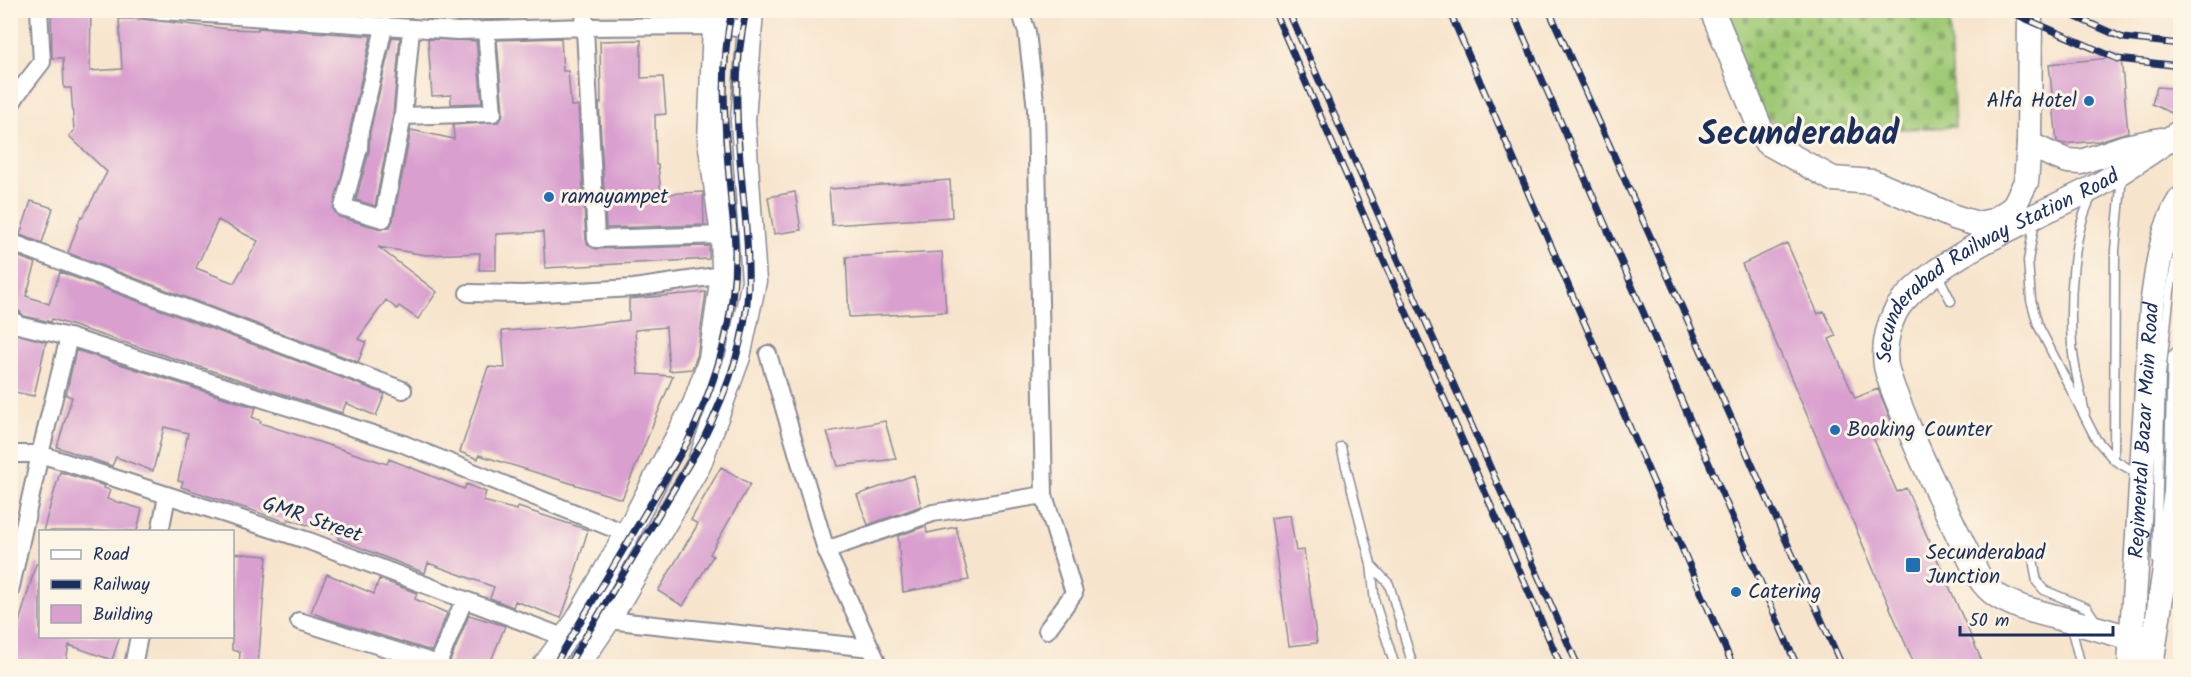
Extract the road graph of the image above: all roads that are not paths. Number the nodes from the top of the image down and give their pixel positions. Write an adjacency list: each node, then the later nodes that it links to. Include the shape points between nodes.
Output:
1 (39, 10): 12 (street, via 42,62)
2 (147, 10): 9 (street)
3 (1020, 10): 41 (street, via 1027,32 1036,109)
4 (1712, 10): 15 (street, via 1766,142 1833,179 1873,182 1954,217 1985,223 2013,208 2026,182)
5 (2030, 10): 15 (street)
6 (718, 18): 7 (street); 8 (street); 20 (street, via 710,140)
7 (584, 19): 11 (street); 20 (street, via 596,239)
8 (750, 20): 23 (street, via 743,121)
9 (384, 27): 10 (street); 13 (street, via 343,207 383,219)
10 (411, 29): 11 (street); 13 (street)
11 (486, 30): 13 (street, via 493,113)
12 (10, 106)
13 (403, 116)
14 (2176, 135): 15 (street, via 2081,162 2068,161); 16 (street, Secunderabad Railway Station Road)
15 (2029, 144)
16 (2123, 171): 17 (street, Secunderabad Railway Station Road); 39 (lane, via 2115,250)
17 (2098, 186): 19 (street, Secunderabad Railway Station Road); 35 (lane, via 2080,227 2071,310 2076,375)
18 (2181, 200): 40 (street, Regimental Bazar Main Road, via 2165,239 2152,306)
19 (2036, 216): 25 (street, Secunderabad Railway Station Road); 35 (lane, via 2028,261 2031,300 2038,325)
20 (723, 235): 24 (street)
21 (2181, 241): 40 (lane, via 2161,375)
22 (10, 242): 34 (street)
23 (753, 266): 24 (street); 33 (street, via 754,281)
24 (724, 271): 26 (street, via 634,288); 31 (street)
25 (1937, 271): 27 (lane); 52 (street, Secunderabad Railway Station Road, via 1902,302 1893,318 1886,364 1893,388 1915,443 1988,590 2022,608)
26 (468, 293)
27 (1951, 301)
28 (10, 316): 29 (street, via 18,325)
29 (69, 337): 38 (street); 44 (street, via 401,443)
30 (768, 354): 45 (street)
31 (711, 358): 33 (street); 44 (street, via 695,404)
32 (2181, 359): 40 (street, Regimental Bazar Main Road)
33 (736, 362): 50 (street, via 699,464)
34 (403, 390)
35 (2089, 428): 39 (lane)
36 (1341, 447): 47 (lane)
37 (10, 454): 38 (street, GMR Street)
38 (40, 454): 42 (street, GMR Street); 48 (street)
39 (2114, 460): 40 (lane)
40 (2164, 486): 58 (street, Regimental Bazar Main Road); 58 (street, Regimental Bazar Main Road, via 2158,606)
41 (1044, 495): 45 (street, via 933,513); 54 (street, via 1074,593)
42 (167, 496): 43 (street); 49 (street, GMR Street, via 309,541)
43 (160, 530)
44 (627, 534): 56 (street)
45 (826, 550): 57 (street)
46 (2032, 554): 53 (lane, via 2038,586 2087,608)
47 (1371, 564): 64 (lane, via 1376,603); 65 (lane, via 1389,584)
48 (10, 591)
49 (464, 600): 56 (street, GMR Street); 59 (street)
50 (608, 620): 57 (street); 62 (street)
51 (299, 621): 59 (street)
52 (2070, 622): 53 (street, Secunderabad Railway Station Road); 66 (lane)
53 (2101, 629): 58 (street, Secunderabad Railway Station Road)
54 (1047, 630)
55 (139, 638): 60 (street)
56 (566, 638): 61 (street)
57 (871, 648): 63 (street)
58 (2145, 649): 67 (street, Regimental Bazar Main Road)
59 (438, 665)
60 (133, 666)
61 (545, 666)
62 (577, 666)
63 (879, 666)
64 (1395, 666)
65 (1413, 666)
66 (2080, 666)
67 (2130, 666)

